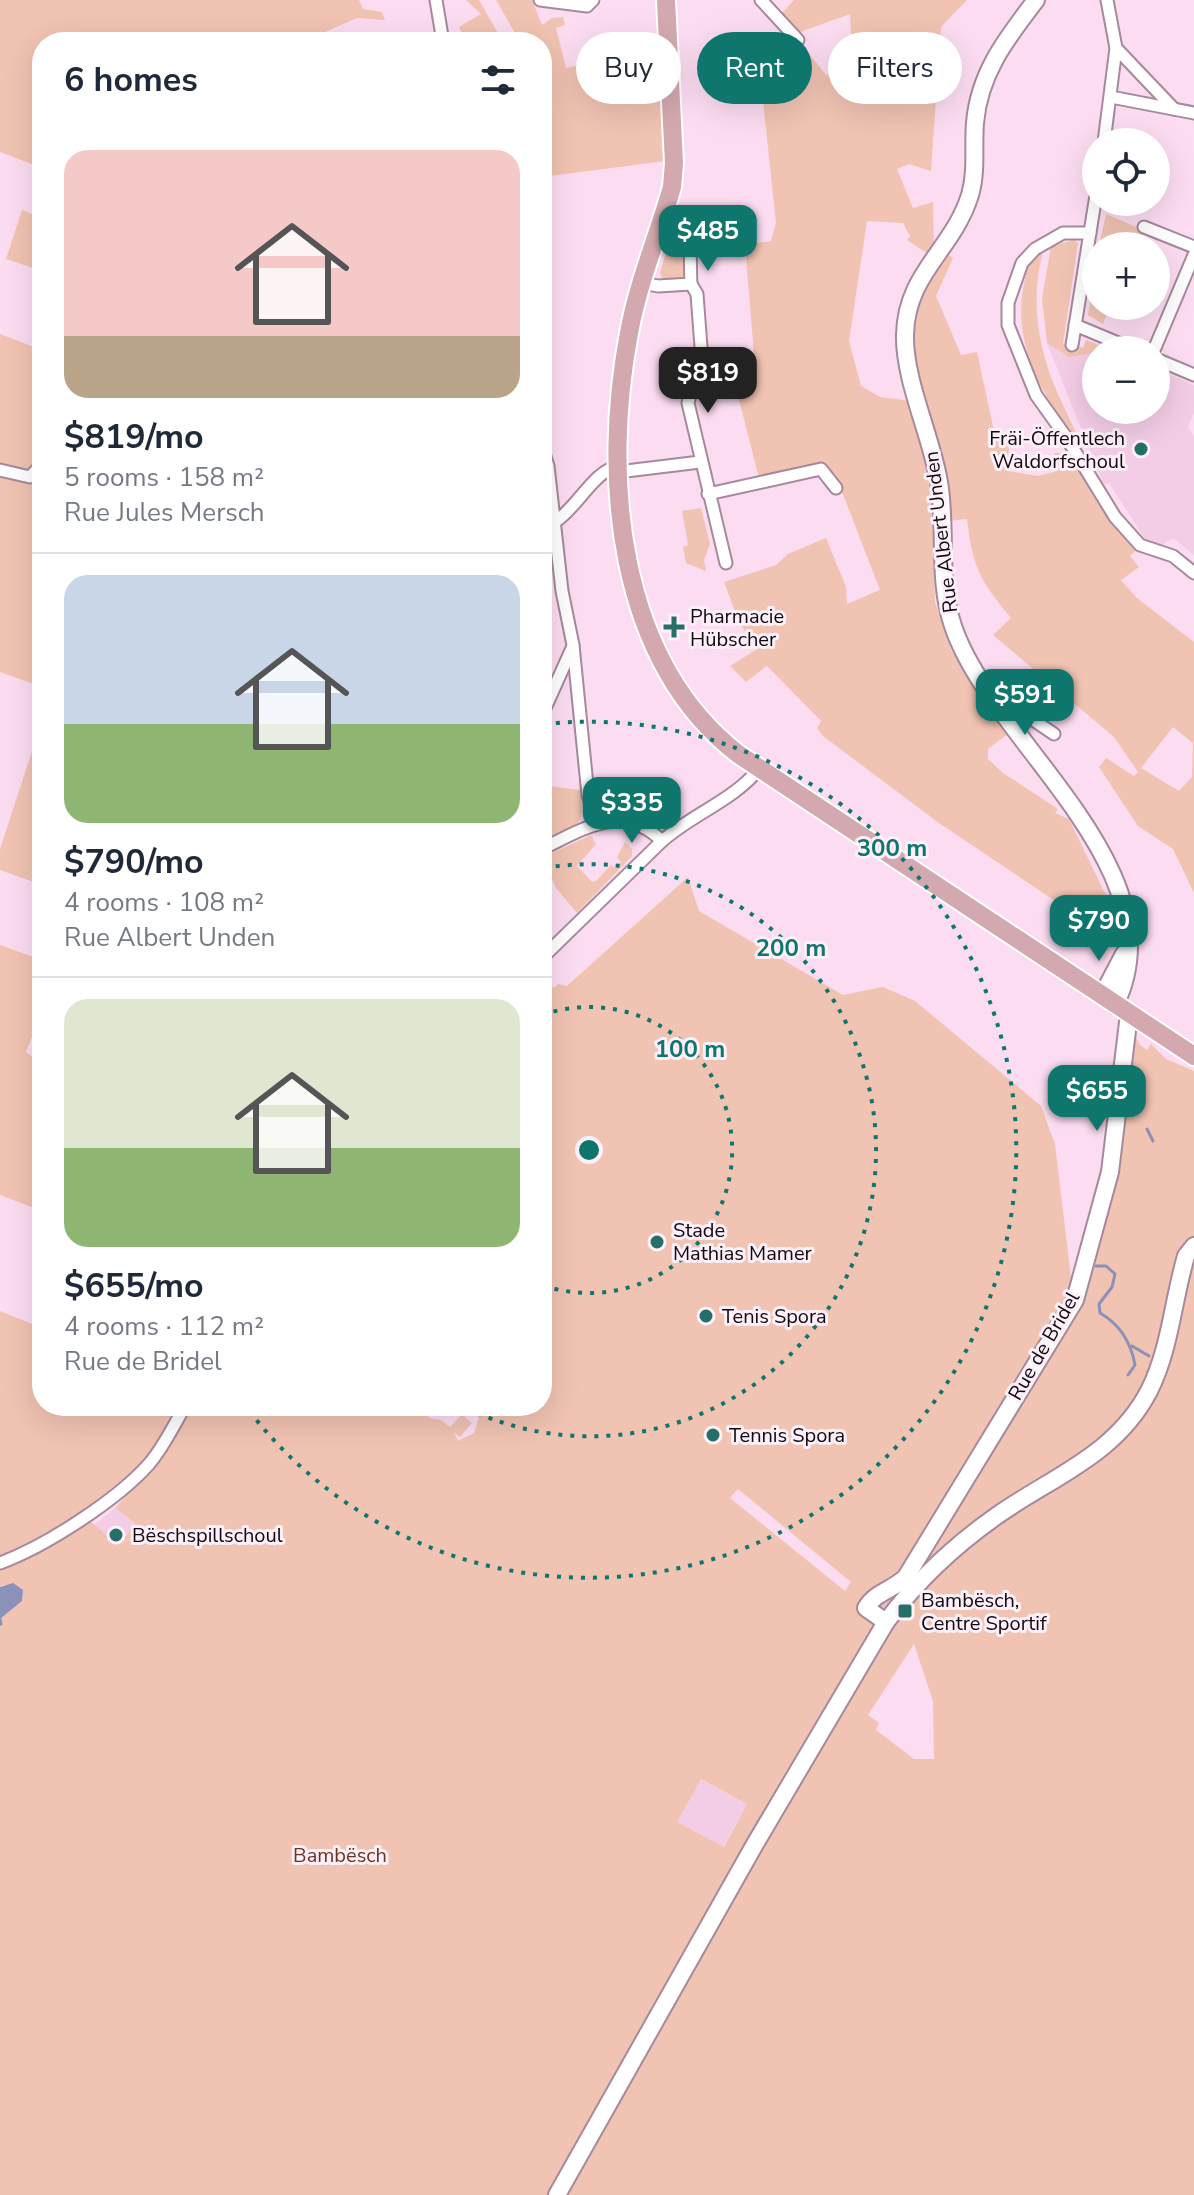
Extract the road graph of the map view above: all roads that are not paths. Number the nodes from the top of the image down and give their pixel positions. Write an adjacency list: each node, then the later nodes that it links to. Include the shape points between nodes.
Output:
1 (436, 0): 8 (street)
2 (540, 0): 3 (street, via 587,6)
3 (593, 0)
4 (666, 0): 15 (main road, via 675,150)
5 (761, 0): 9 (street)
6 (1036, 0): 41 (main road, Rue Albert Unden, via 988,69 975,122 972,186 964,213 914,288 905,338 940,485 943,577 953,626)
7 (1107, 0): 10 (street)
8 (441, 32)
9 (791, 32)
10 (1116, 48): 11 (street); 12 (street)
11 (1111, 97): 12 (street); 14 (street)
12 (1174, 109): 13 (street)
13 (1194, 113)
14 (1106, 128)
15 (666, 208): 21 (main road); 22 (street, via 688,229)
16 (1144, 227): 18 (street)
17 (1082, 233): 38 (street, via 1063,233 1022,263 1008,303 1008,325 1036,395 1115,517 1140,545 1173,556)
18 (1194, 247)
19 (1194, 255): 25 (street)
20 (1082, 282): 23 (street)
21 (642, 283): 22 (street); 31 (main road, via 621,379)
22 (691, 284): 29 (street, via 697,294 701,347 688,403)
23 (1075, 325): 24 (street); 26 (street)
24 (1101, 336)
25 (1160, 336)
26 (1072, 345)
27 (1170, 365): 28 (street)
28 (1194, 375)
29 (700, 462): 31 (street); 34 (street)
30 (0, 470): 32 (street)
31 (618, 470): 36 (street, via 605,470 571,512); 43 (main road, via 626,542 654,647 675,687 703,722)
32 (32, 475)
33 (836, 488): 34 (street, via 821,469)
34 (708, 494): 37 (street)
35 (552, 501): 36 (street)
36 (556, 521): 39 (street)
37 (726, 563)
38 (1194, 573)
39 (573, 645): 40 (street); 44 (street, via 588,795)
40 (552, 692)
41 (1000, 706): 42 (street, via 1007,702); 48 (main road, Rue Albert Unden, via 1103,857 1122,909 1127,945 1127,977)
42 (1054, 734)
43 (759, 769): 45 (street, via 734,795); 48 (main road)
44 (597, 823): 45 (street, via 639,823); 46 (street)
45 (662, 841): 47 (street)
46 (552, 844)
47 (552, 948)
48 (1115, 1005): 49 (main road); 53 (main road, Rue de Bridel, via 1117,1134 1075,1300 906,1577 871,1599 866,1608)
49 (1194, 1056)
50 (1194, 1246): 53 (main road, via 1186,1256 1156,1374 1131,1419 1085,1463 968,1538 909,1591)
51 (179, 1416): 52 (street, via 154,1458 108,1501)
52 (0, 1563)
53 (886, 1622): 54 (main road)
54 (557, 2195)

